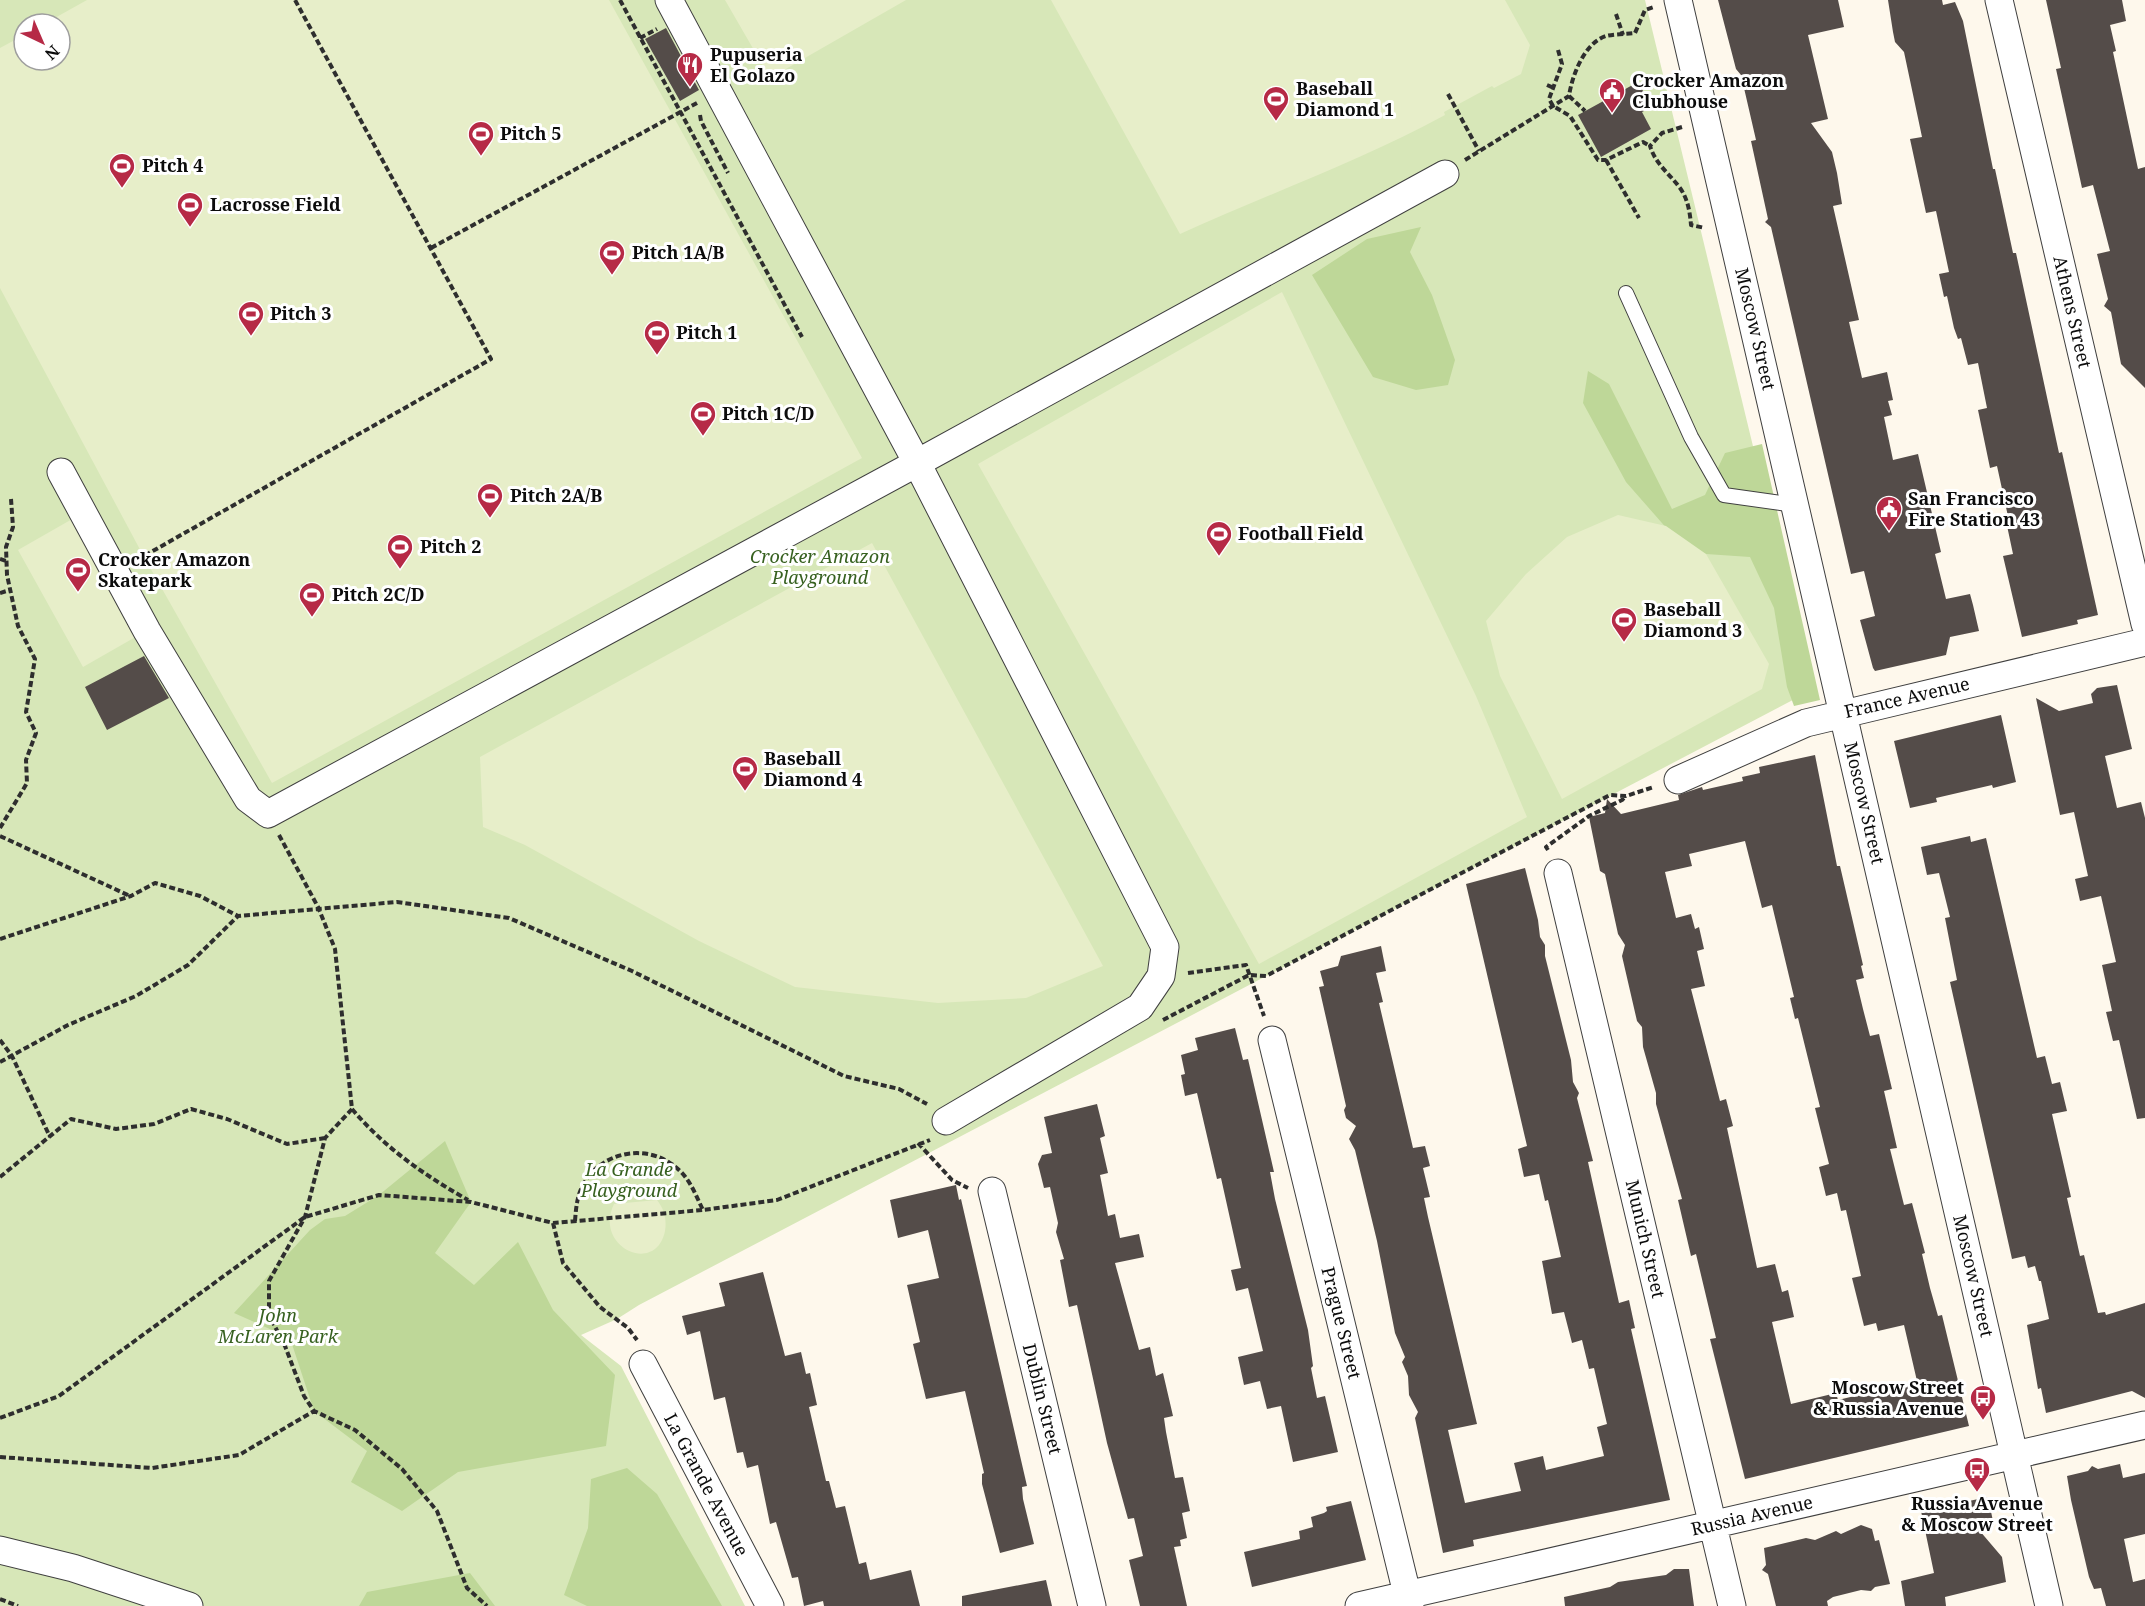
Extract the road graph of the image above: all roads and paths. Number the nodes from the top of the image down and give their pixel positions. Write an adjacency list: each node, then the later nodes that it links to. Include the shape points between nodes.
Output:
1 (295, 0): 26 (path)
2 (620, 0): 15 (path)
3 (669, 0): 11 (street)
4 (1999, 0): 38 (street, Athens Street)
5 (1671, 2): 7 (path, via 1645,10 1635,33); 18 (street, Moscow Street)
6 (1616, 14): 7 (path)
7 (1623, 34): 13 (path, via 1604,36 1589,50 1572,74)
8 (1558, 50): 10 (path, via 1562,64)
9 (1548, 85): 10 (path)
10 (1554, 88): 14 (path, via 1549,99)
11 (718, 91): 15 (path); 29 (street)
12 (1448, 94): 20 (path)
13 (1569, 96): 14 (path); 17 (path)
14 (1553, 106): 20 (path); 21 (path, via 1570,116 1598,160)
15 (681, 111): 26 (path); 28 (path)
16 (700, 111): 22 (path, via 701,121)
17 (1585, 111)
18 (1706, 121): 19 (path, via 1662,133); 32 (street, Moscow Street)
19 (1650, 146): 21 (path, via 1643,142); 25 (path, via 1654,160 1680,188 1689,207 1691,225)
20 (1479, 151): 23 (path)
21 (1606, 160): 24 (path)
22 (728, 173)
23 (1445, 174): 29 (street)
24 (1639, 218)
25 (1700, 229)
26 (431, 248): 35 (path, via 491,359)
27 (1626, 293): 32 (lane, via 1691,437 1724,495)
28 (802, 337)
29 (918, 463): 43 (street); 58 (street, via 1165,947 1161,976 1140,1007)
30 (61, 472): 35 (street)
31 (11, 499): 34 (path, via 13,527)
32 (1795, 505): 40 (street, Moscow Street)
33 (0, 559): 34 (path)
34 (6, 561): 36 (path)
35 (116, 573): 43 (street, via 248,799)
36 (10, 590): 37 (path); 44 (path, via 18,626 35,659 26,712 36,734 26,760 27,783)
37 (0, 593)
38 (2145, 624)
39 (2145, 642): 40 (street, France Avenue)
40 (1843, 713): 41 (street, France Avenue, via 1806,723); 73 (street, Moscow Street)
41 (1678, 780): 42 (path)
42 (1626, 796): 46 (path, via 1589,816 1546,847); 52 (path, via 1610,795 1266,976)
43 (268, 814): 48 (path)
44 (0, 828)
45 (0, 836): 47 (path)
46 (1558, 873): 75 (street, Munich Street)
47 (130, 896): 49 (path, via 155,883 200,896); 50 (path)
48 (318, 908): 49 (path); 57 (path, via 335,950); 58 (path, via 397,902 509,918 632,971 844,1076 899,1089 922,1100)
49 (238, 916): 55 (path, via 188,965 136,996 68,1024)
50 (0, 939)
51 (1193, 972): 52 (path, via 1246,965)
52 (1249, 975): 54 (path)
53 (0, 1040): 55 (path)
54 (1272, 1040): 78 (street, Prague Street)
55 (12, 1056): 56 (path); 59 (path)
56 (0, 1062)
57 (352, 1109): 60 (path); 64 (path, via 375,1136 429,1178)
58 (946, 1121)
59 (50, 1137): 60 (path, via 71,1119 116,1129 154,1124 191,1109 287,1144); 62 (path)
60 (325, 1138): 66 (path)
61 (942, 1168): 65 (path, via 918,1143 777,1200)
62 (0, 1177)
63 (992, 1191): 83 (street, Dublin Street)
64 (471, 1202): 66 (path, via 379,1195); 68 (path)
65 (703, 1210): 67 (path); 67 (path, via 689,1182 676,1167 652,1155 632,1152 602,1163 589,1176 577,1202)
66 (305, 1217): 70 (path, via 269,1281 269,1315); 71 (path, via 59,1396)
67 (575, 1221): 68 (path)
68 (554, 1223): 69 (path, via 563,1263 600,1307 637,1338)
69 (643, 1364): 82 (street, La Grande Avenue)
70 (314, 1411): 74 (path, via 238,1455 152,1468); 81 (path, via 355,1430 402,1469 436,1511 467,1588)
71 (0, 1418)
72 (2145, 1425): 73 (street, Russia Avenue)
73 (2015, 1455): 75 (street, Russia Avenue); 86 (street, Moscow Street)
74 (0, 1457)
75 (1713, 1525): 78 (street, Russia Avenue); 85 (street, Munich Street)
76 (0, 1550): 80 (street, via 114,1580)
77 (0, 1599): 79 (path)
78 (1409, 1600): 84 (street, Russia Avenue)
79 (18, 1606)
80 (189, 1606)
81 (487, 1606)
82 (770, 1606)
83 (1092, 1606)
84 (1359, 1606)
85 (1732, 1606)
86 (2049, 1606)

